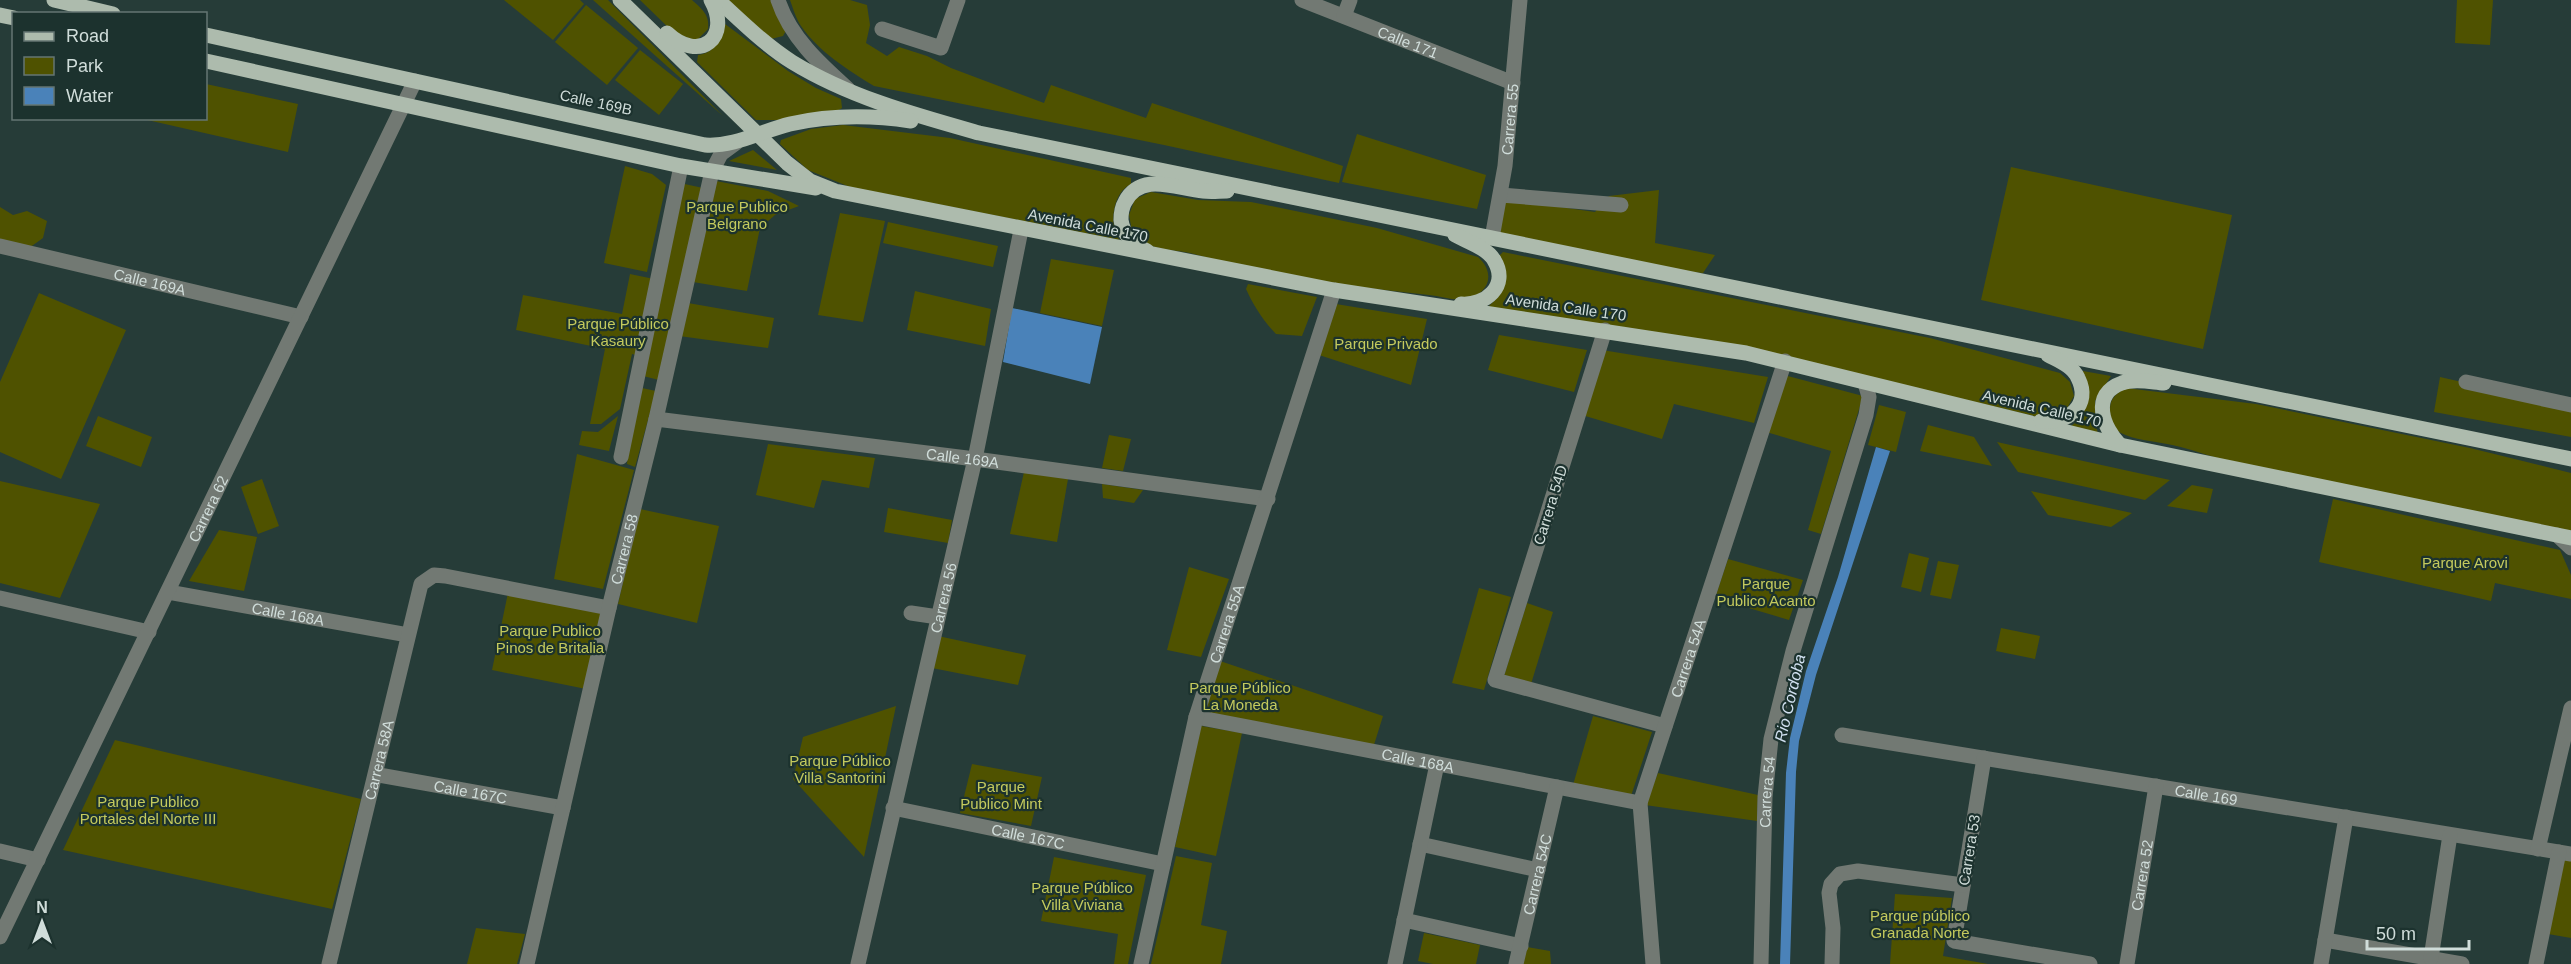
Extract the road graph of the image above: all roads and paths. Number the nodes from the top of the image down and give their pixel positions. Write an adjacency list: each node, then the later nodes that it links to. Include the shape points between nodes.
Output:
1 (54, 0): 11 (main road)
2 (620, 0): 20 (main road, Avenida Calle 170)
3 (632, 0): 4 (main road, via 674,39 692,48 702,46 716,33)
4 (711, 0)
5 (718, 0): 18 (main road, via 791,61)
6 (778, 0): 18 (street, via 801,43)
7 (958, 0): 13 (street, via 941,48)
8 (1302, 0): 12 (street, Calle 171)
9 (1350, 0): 12 (street)
10 (1520, 0): 17 (street, Carrera 55)
11 (105, 12)
12 (1344, 16): 17 (street, Calle 171)
13 (882, 29)
14 (207, 35): 16 (main road, Calle 169B)
15 (207, 61): 19 (main road)
16 (416, 81): 19 (street, Carrera 62); 22 (main road, Calle 169B, via 705,145)
17 (1513, 84): 27 (street, Carrera 55)
18 (853, 93): 21 (main road)
19 (405, 105): 23 (main road); 36 (street, Carrera 62)
20 (758, 133): 21 (main road, Calle 169B, via 810,120 872,117); 22 (main road, Calle 169B); 25 (main road, Avenida Calle 170, via 801,175)
21 (979, 133): 26 (main road)
22 (736, 142): 24 (street, Carrera 58, via 722,154)
23 (681, 166): 24 (main road); 40 (street)
24 (712, 171): 25 (main road); 44 (street, Carrera 58)
25 (836, 191): 30 (main road, Avenida Calle 170)
26 (1257, 191): 29 (main road); 33 (main road, via 1202,191 1163,183 1138,187 1122,207 1121,220 1130,239)
27 (1502, 195): 28 (street); 31 (street, Carrera 55)
28 (1621, 205)
29 (1440, 227): 31 (main road); 35 (main road, via 1494,259 1498,276 1492,294 1472,305)
30 (1021, 230): 33 (main road, Avenida Calle 170); 50 (street, Carrera 56)
31 (1492, 238): 38 (main road)
32 (0, 246): 36 (street, Calle 169A)
33 (1158, 256): 34 (main road, Avenida Calle 170)
34 (1334, 290): 35 (main road, Avenida Calle 170); 52 (street, Carrera 55A)
35 (1392, 299): 37 (main road, Avenida Calle 170)
36 (302, 317): 55 (street, Carrera 62)
37 (1605, 330): 39 (main road, Avenida Calle 170); 64 (street, Carrera 54D, via 1495,680)
38 (2038, 348): 43 (main road); 46 (main road, via 2078,377 2081,399 2072,415 2058,422 2045,422)
39 (1785, 361): 42 (main road, Avenida Calle 170); 64 (street, Carrera 54A)
40 (637, 380): 44 (street); 49 (street)
41 (2466, 382): 45 (street)
42 (1865, 383): 46 (main road, Avenida Calle 170); 96 (street, Carrera 54, via 1869,398 1866,415 1795,642 1770,739)
43 (2224, 387): 48 (main road, via 2134,381 2119,384 2110,390 2102,407 2104,423); 51 (main road)
44 (663, 388): 47 (street, Carrera 58)
45 (2571, 405)
46 (1988, 414): 48 (main road, Avenida Calle 170)
47 (656, 419): 50 (street, Calle 169A); 57 (street, Carrera 58)
48 (2120, 445): 53 (main road, Avenida Calle 170)
49 (621, 457)
50 (975, 459): 52 (street, Calle 169A); 59 (street, Carrera 56)
51 (2571, 459)
52 (1268, 499): 63 (street, Carrera 55A)
53 (2564, 536): 54 (street)
54 (2571, 548)
55 (168, 592): 60 (street, Carrera 62); 61 (street, Calle 168A)
56 (0, 598): 60 (street)
57 (609, 608): 61 (street, Carrera 58A, via 434,575 421,584); 72 (street, Carrera 58)
58 (911, 613): 59 (street)
59 (938, 617): 73 (street, Carrera 56)
60 (149, 632): 80 (street, Carrera 62)
61 (408, 635): 89 (street, Carrera 58A)
62 (2571, 708): 77 (street)
63 (1196, 717): 67 (street, Calle 168A); 81 (street, Carrera 55A)
64 (1665, 726): 71 (street, Carrera 54A)
65 (1842, 735): 66 (street, Calle 169)
66 (1984, 758): 69 (street, Calle 169); 83 (street, Carrera 53)
67 (1437, 764): 70 (street, Calle 168A); 76 (street)
68 (379, 775): 72 (street, Calle 167C)
69 (2156, 786): 74 (street, Calle 169); 99 (street, Carrera 52)
70 (1557, 787): 71 (street, Calle 168A); 82 (street, Carrera 54C)
71 (1640, 803): 95 (street, Carrera 54A)
72 (564, 808): 90 (street, Carrera 58)
73 (893, 808): 81 (street, Calle 167C); 91 (street, Carrera 56)
74 (2346, 817): 75 (street, Calle 169); 86 (street)
75 (2450, 835): 77 (street, Calle 169); 88 (street)
76 (1420, 843): 82 (street); 84 (street)
77 (2538, 849): 79 (street, Calle 169)
78 (0, 851): 80 (street)
79 (2565, 853): 102 (street)
80 (38, 860): 85 (street, Carrera 62)
81 (1163, 864): 92 (street, Carrera 55A)
82 (1538, 870): 87 (street, Carrera 54C)
83 (1963, 885): 97 (street, via 1858,871 1840,874 1829,893); 98 (street, Carrera 53, via 1954,941)
84 (1404, 920): 87 (street); 93 (street)
85 (2, 930)
86 (2325, 940): 88 (street); 100 (street)
87 (1521, 946): 94 (street, Carrera 54C)
88 (2431, 958): 101 (street)
89 (329, 964)
90 (527, 964)
91 (858, 964)
92 (1141, 964)
93 (1395, 964)
94 (1516, 964)
95 (1653, 964)
96 (1761, 964)
97 (1832, 964)
98 (2090, 964)
99 (2127, 964)
100 (2321, 964)
101 (2462, 964)
102 (2536, 964)

